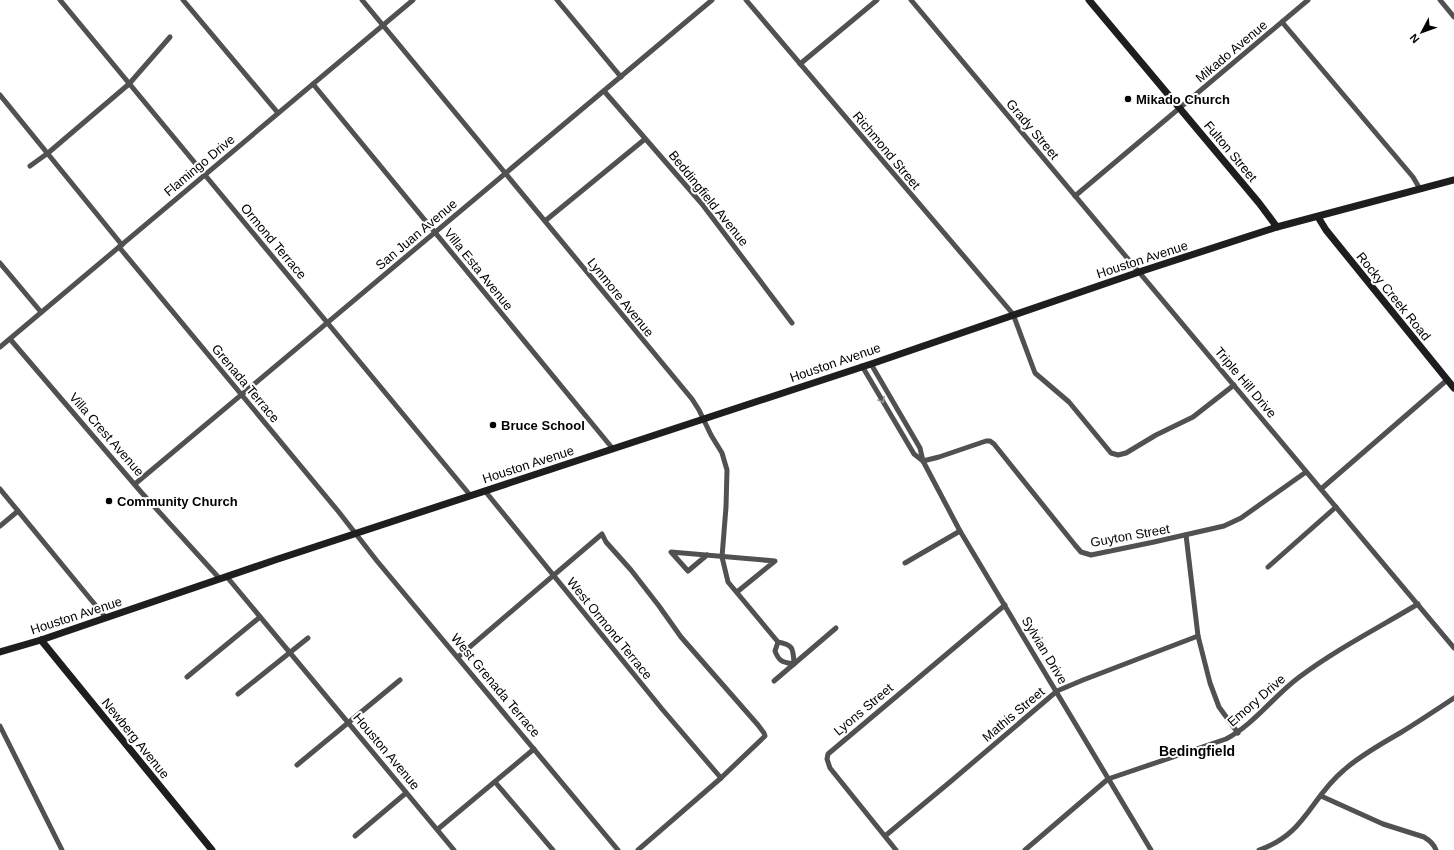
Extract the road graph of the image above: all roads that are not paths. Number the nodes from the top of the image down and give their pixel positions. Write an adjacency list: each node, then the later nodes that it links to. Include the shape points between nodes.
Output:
1 (60, 0): 19 (street, Ormond Terrace)
2 (183, 0): 24 (street)
3 (362, 0): 15 (street, Lynmore Avenue)
4 (414, 0): 15 (street, Flamingo Drive)
5 (557, 0): 18 (street)
6 (712, 0): 18 (street, San Juan Avenue)
7 (746, 0): 17 (street, Richmond Street)
8 (877, 0): 17 (street)
9 (911, 0): 32 (street, Grady Street)
10 (1089, 0): 23 (street, Fulton Street)
11 (1308, 0): 14 (street, Mikado Avenue)
12 (1440, 0): 13 (street)
13 (1454, 17)
14 (1282, 22): 23 (street, Mikado Avenue); 31 (street, via 1413,177)
15 (383, 25): 20 (street, Flamingo Drive); 28 (street, Lynmore Avenue)
16 (170, 37): 19 (street)
17 (800, 64): 41 (street, Richmond Street)
18 (621, 77): 21 (street, San Juan Avenue)
19 (129, 84): 26 (street); 29 (street, Ormond Terrace)
20 (313, 84): 24 (street, Flamingo Drive); 36 (street, Villa Esta Avenue)
21 (604, 91): 25 (street, Beddingfield Avenue); 28 (street, San Juan Avenue)
22 (0, 95): 26 (street, Grenada Terrace)
23 (1180, 108): 32 (street, Mikado Avenue); 35 (street, Fulton Street)
24 (278, 113): 29 (street, Flamingo Drive)
25 (645, 139): 34 (street); 43 (street, Beddingfield Avenue, via 721,229)
26 (48, 153): 27 (street); 37 (street, Grenada Terrace)
27 (30, 166)
28 (506, 173): 34 (street, Lynmore Avenue); 36 (street, San Juan Avenue)
29 (204, 175): 37 (street, Flamingo Drive); 42 (street, Ormond Terrace)
30 (1454, 180): 31 (street, Houston Avenue)
31 (1420, 189): 33 (street, Houston Avenue)
32 (1075, 196): 39 (street, Grady Street)
33 (1318, 217): 35 (street, Houston Avenue); 48 (street, Rocky Creek Road)
34 (545, 221): 52 (street, Lynmore Avenue, via 692,399)
35 (1277, 227): 39 (street, Houston Avenue)
36 (435, 232): 42 (street, San Juan Avenue); 53 (street, Villa Esta Avenue)
37 (121, 246): 40 (street, Flamingo Drive); 51 (street, Grenada Terrace)
38 (0, 263): 40 (street)
39 (1139, 272): 41 (street, Houston Avenue); 49 (street, Triple Hill Drive)
40 (41, 312): 44 (street, Flamingo Drive)
41 (1013, 314): 46 (street, Houston Avenue); 49 (street, via 1037,376 1069,402 1108,450 1115,454 1126,453 1193,417)
42 (327, 323): 51 (street, San Juan Avenue); 60 (street, Ormond Terrace)
43 (792, 323)
44 (10, 339): 45 (street, Flamingo Drive); 56 (street, Villa Crest Avenue)
45 (0, 347)
46 (870, 364): 47 (street, Houston Avenue); 54 (street, Sylvian Drive, via 920,448)
47 (862, 366): 52 (street, Houston Avenue); 54 (street, Sylvian Drive, one-way to 54, via 914,454)
48 (1447, 380): 50 (street, Rocky Creek Road); 58 (street)
49 (1234, 385): 55 (street, Triple Hill Drive)
50 (1454, 388)
51 (242, 394): 56 (street, San Juan Avenue); 65 (street, Grenada Terrace)
52 (703, 420): 53 (street, Houston Avenue); 68 (street, Lynmore Avenue, via 722,453 727,470)
53 (613, 449): 59 (street, Houston Avenue)
54 (922, 461): 64 (street, Sylvian Drive); 66 (street, Guyton Street, via 986,441 994,444 1075,545 1088,554 1094,555)
55 (1306, 472): 58 (street, Triple Hill Drive); 66 (street, Guyton Street, via 1241,518)
56 (135, 484): 72 (street, Villa Crest Avenue)
57 (0, 489): 62 (street)
58 (1321, 489): 61 (street, Triple Hill Drive)
59 (485, 491): 60 (street, Houston Avenue); 71 (street, West Ormond Terrace)
60 (470, 495): 65 (street, Houston Avenue)
61 (1336, 507): 70 (street); 74 (street, Triple Hill Drive)
62 (18, 511): 63 (street); 77 (street)
63 (0, 526)
64 (960, 530): 69 (street); 75 (street, Sylvian Drive)
65 (356, 534): 72 (street, Houston Avenue); 86 (street, West Grenada Terrace)
66 (1186, 535): 79 (street)
67 (707, 555): 67 (street, via 692,554 671,552 688,571); 68 (street)
68 (722, 557): 73 (street, Lynmore Avenue, via 728,582); 73 (street, via 774,561)
69 (905, 563)
70 (1268, 567)
71 (554, 576): 86 (street); 99 (street, West Ormond Terrace); 99 (street, via 602,534 681,637 764,733 765,736)
72 (224, 578): 76 (street, Houston Avenue); 77 (street, Houston Avenue)
73 (737, 592): 82 (street, Lynmore Avenue)
74 (1418, 604): 83 (street, Triple Hill Drive); 96 (street, Emory Drive, via 1317,664 1290,684)
75 (1005, 605): 91 (street, Sylvian Drive); 106 (street, Lyons Street, via 828,754 830,768)
76 (260, 617): 85 (street, Houston Avenue); 88 (street)
77 (106, 618): 81 (street, Houston Avenue)
78 (836, 628): 87 (street)
79 (1198, 636): 91 (street, Mathis Street); 96 (street, via 1213,693 1225,716)
80 (308, 638): 85 (street)
81 (41, 640): 84 (street, Houston Avenue); 108 (street, Newberg Avenue)
82 (778, 642): 87 (street, Lynmore Avenue, via 788,644 793,649); 87 (street, via 775,651 778,658 784,663)
83 (1454, 648)
84 (0, 652)
85 (290, 653): 92 (street); 94 (street, Houston Avenue)
86 (458, 657): 97 (street, West Grenada Terrace)
87 (794, 664): 90 (street)
88 (187, 677)
89 (400, 680): 94 (street)
90 (774, 681)
91 (1057, 691): 100 (street, Sylvian Drive); 106 (street, Mathis Street)
92 (238, 694)
93 (1454, 698): 103 (street, via 1357,759 1339,774)
94 (348, 722): 98 (street); 102 (street, Houston Avenue)
95 (0, 726): 107 (street)
96 (1238, 733): 100 (street, Emory Drive)
97 (534, 749): 101 (street); 111 (street, West Grenada Terrace)
98 (297, 765)
99 (720, 778): 112 (street)
100 (1108, 779): 114 (street, Emory Drive); 115 (street, Sylvian Drive)
101 (495, 782): 104 (street); 110 (street)
102 (406, 793): 104 (street, Houston Avenue); 105 (street)
103 (1321, 796): 116 (street, via 1300,824 1288,835); 117 (street, via 1383,824 1424,837)
104 (438, 829): 109 (street, Houston Avenue)
105 (355, 836)
106 (885, 836): 113 (street, Lyons Street)
107 (62, 850)
108 (212, 850)
109 (454, 850)
110 (552, 850)
111 (618, 850)
112 (638, 850)
113 (896, 850)
114 (1025, 850)
115 (1151, 850)
116 (1259, 850)
117 (1436, 850)

